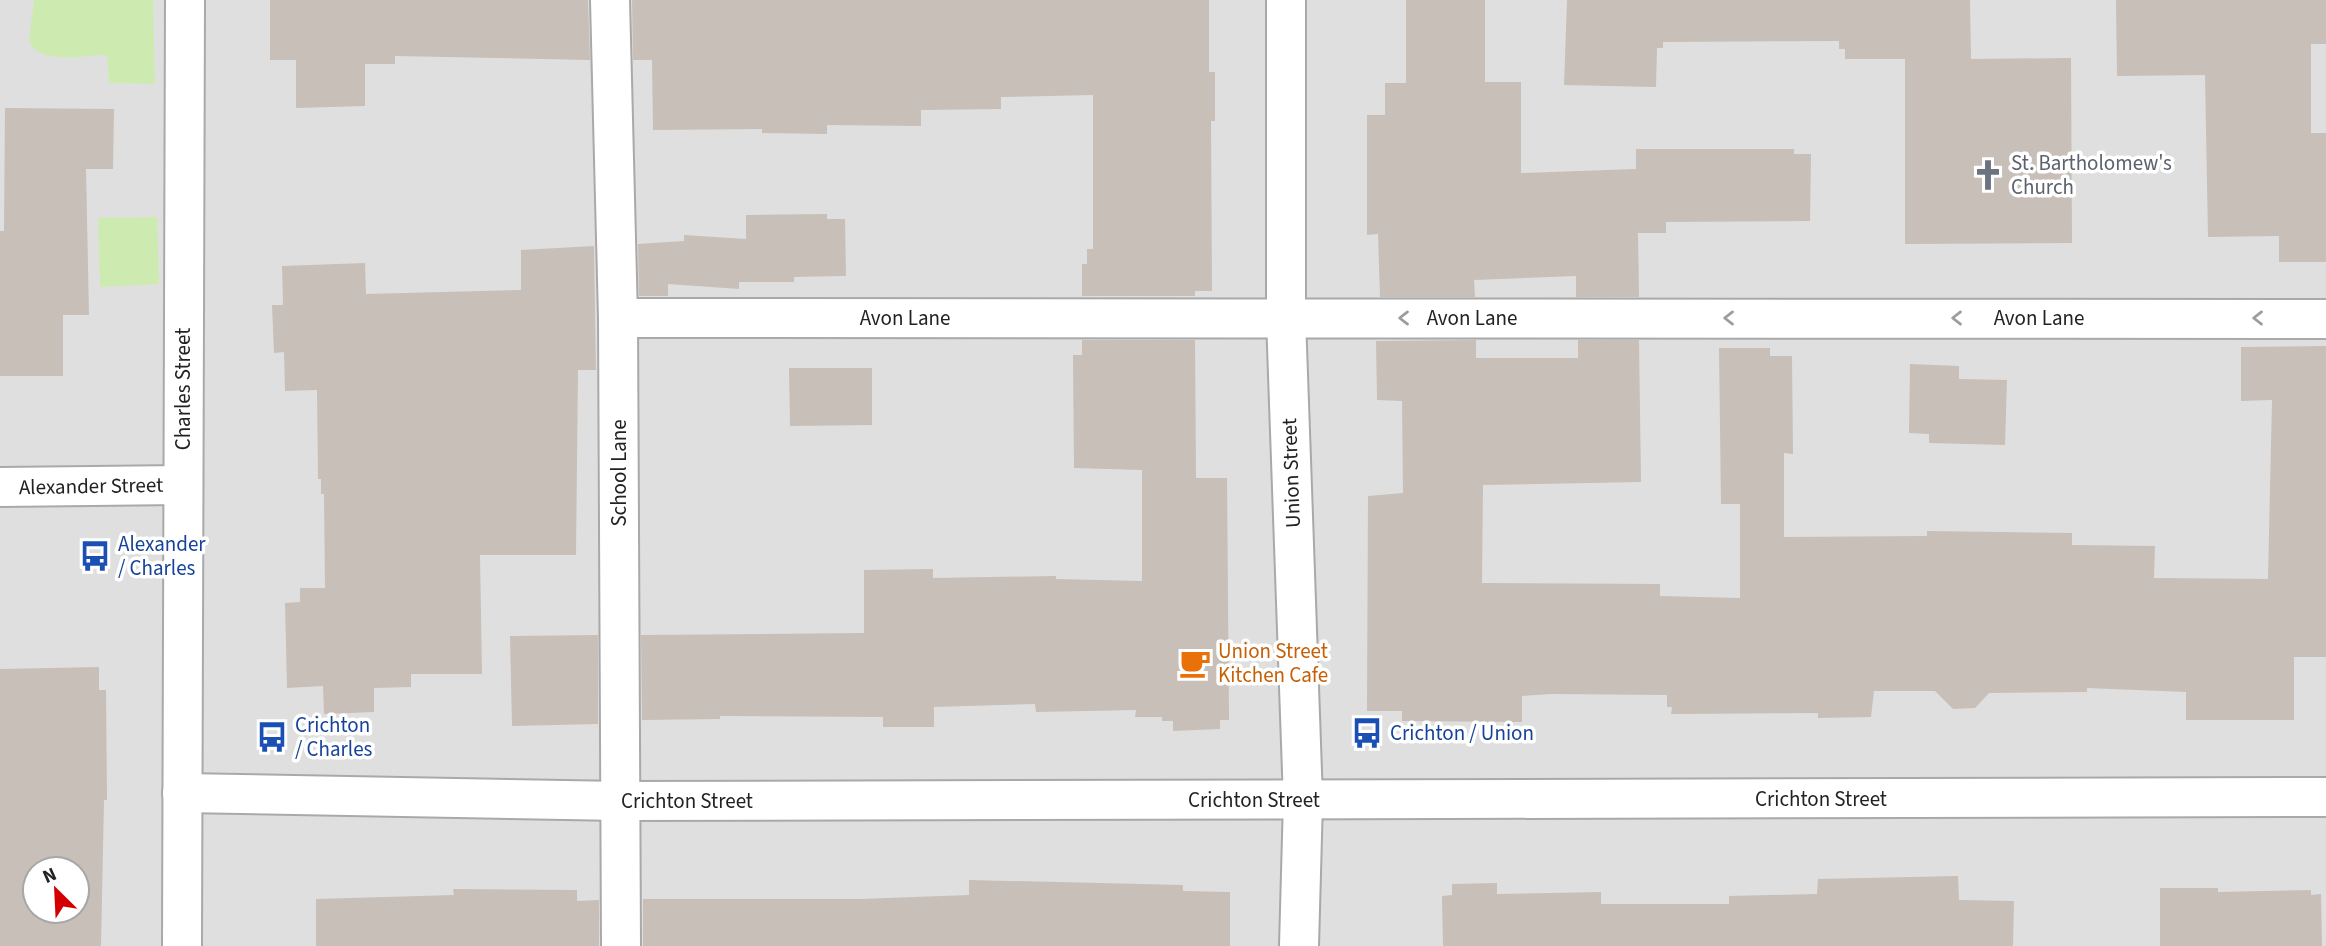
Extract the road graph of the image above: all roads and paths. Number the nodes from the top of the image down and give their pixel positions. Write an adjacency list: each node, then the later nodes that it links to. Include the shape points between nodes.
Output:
1 (185, 0): 7 (street, Charles Street)
2 (610, 0): 4 (street, School Lane)
3 (1286, 0): 5 (street, Union Street)
4 (618, 318): 5 (street, Avon Lane); 12 (street, School Lane)
5 (1286, 318): 6 (street, Avon Lane, one-way to 5); 11 (street, Union Street)
6 (2326, 319)
7 (182, 485): 8 (street, Alexander Street); 9 (street, Charles Street)
8 (0, 487)
9 (182, 793): 12 (street, Crichton Street); 13 (street, Charles Street)
10 (2326, 797): 11 (street, Crichton Street)
11 (1303, 800): 12 (street, Crichton Street); 15 (street, Union Street)
12 (621, 801): 14 (street, School Lane)
13 (181, 946)
14 (621, 946)
15 (1299, 946)

